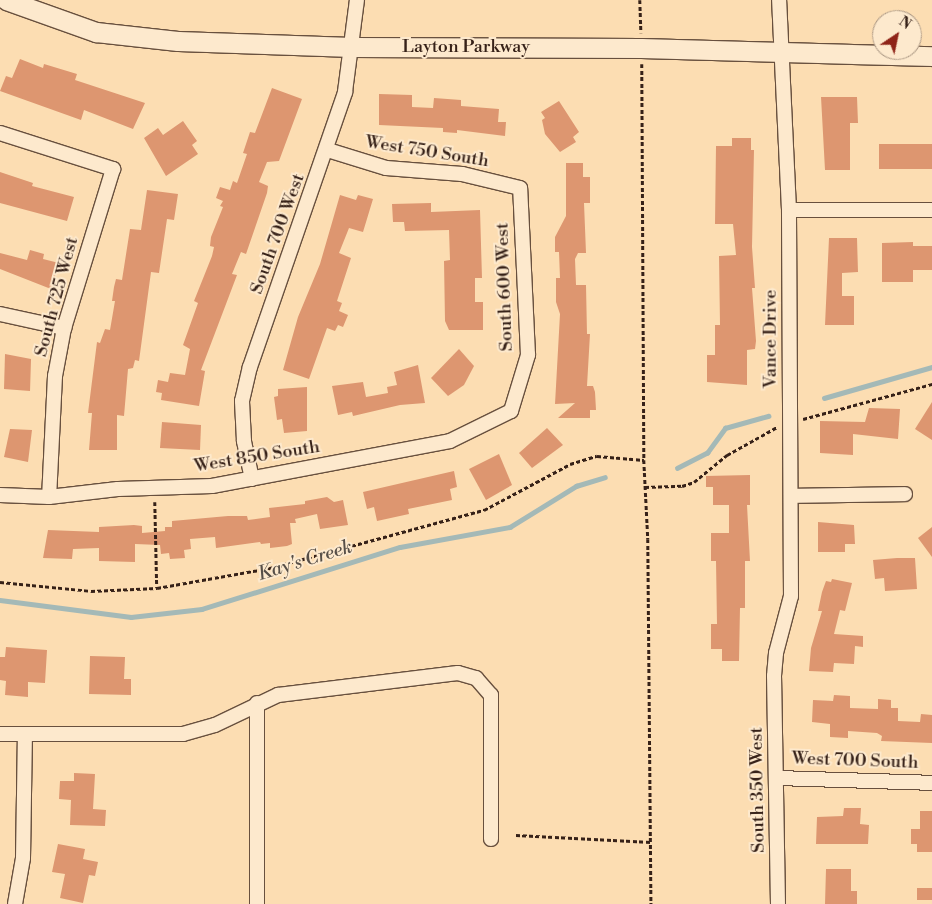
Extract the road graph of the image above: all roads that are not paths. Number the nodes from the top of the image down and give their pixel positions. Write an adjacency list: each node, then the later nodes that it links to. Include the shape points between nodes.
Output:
1 (6, 0): 4 (main road, Layton Parkway, via 96,32 178,41)
2 (358, 0): 4 (street, South 700 West)
3 (779, 0): 5 (street, Vance Drive)
4 (352, 47): 5 (main road, Layton Parkway, via 641,48); 8 (street, South 700 West, via 345,92)
5 (779, 54): 6 (main road, Layton Parkway); 10 (street, Vance Drive)
6 (932, 56)
7 (0, 133): 13 (street, South 725 West, via 113,170)
8 (328, 150): 9 (street, West 750 South, via 386,168 462,174); 15 (street, South 700 West, via 248,375 242,401 244,441)
9 (520, 188): 14 (street, South 600 West, via 528,355)
10 (789, 210): 11 (street); 18 (street, Vance Drive)
11 (932, 210)
12 (0, 314): 13 (street, via 24,316)
13 (64, 328): 19 (street, South 725 West, via 55,376)
14 (511, 411): 15 (street, West 850 South, via 450,441)
15 (252, 479): 19 (street, West 850 South, via 212,486)
16 (905, 494): 18 (street)
17 (0, 495): 19 (street, West 850 South)
18 (791, 496): 20 (street, Vance Drive, via 791,596 776,654)
19 (49, 497)
20 (774, 676): 24 (street, South 350 West)
21 (257, 703): 23 (street, via 215,725 183,734); 26 (street, via 278,695 458,673 476,678 491,694); 28 (street)
22 (0, 734): 23 (street)
23 (25, 734): 27 (street, via 24,858)
24 (777, 778): 25 (street, West 700 South); 29 (street, South 350 West)
25 (932, 783)
26 (490, 839)
27 (15, 904)
28 (257, 904)
29 (778, 904)

